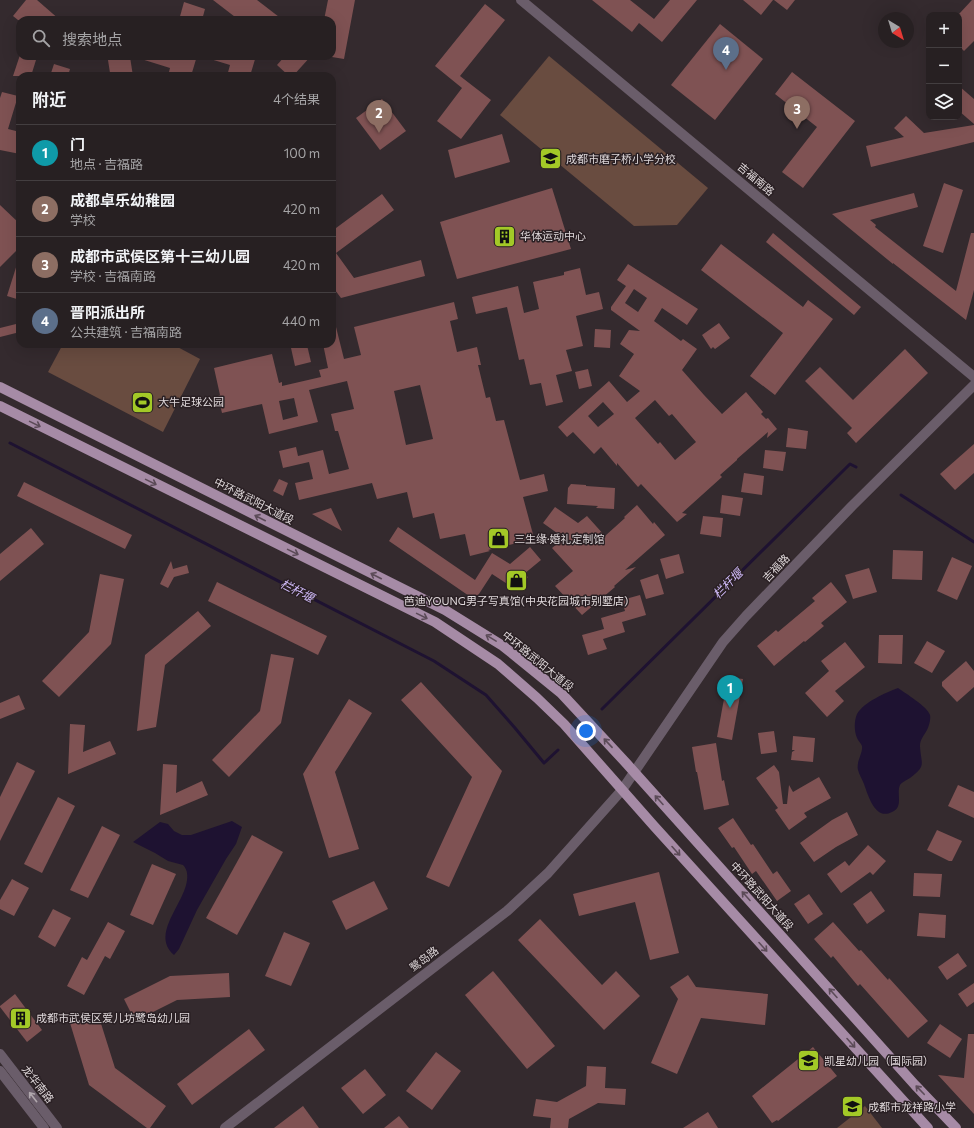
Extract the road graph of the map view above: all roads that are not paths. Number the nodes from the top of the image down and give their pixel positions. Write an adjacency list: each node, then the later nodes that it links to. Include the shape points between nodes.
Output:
1 (522, 0): 2 (street, 吉福南路)
2 (974, 376)
3 (974, 385): 6 (street, 吉福路, via 852,506 723,642)
4 (0, 387): 6 (main road, 中环路武阳大道段, one-way to 4, via 561,693 503,646 438,607)
5 (0, 406): 7 (main road, one-way to 7, via 435,622 498,664 537,698 564,724)
6 (634, 772): 7 (street, 吉福路); 14 (main road, 中环路武阳大道段, one-way to 6)
7 (622, 790): 12 (street, 鹭岛路, via 548,873 507,911); 13 (main road, one-way to 13)
8 (0, 1054): 11 (street, 龙华南路, one-way to 8)
9 (0, 1071): 10 (street, 龙华南路)
10 (44, 1128)
11 (57, 1128)
12 (225, 1128)
13 (928, 1128)
14 (956, 1128)

